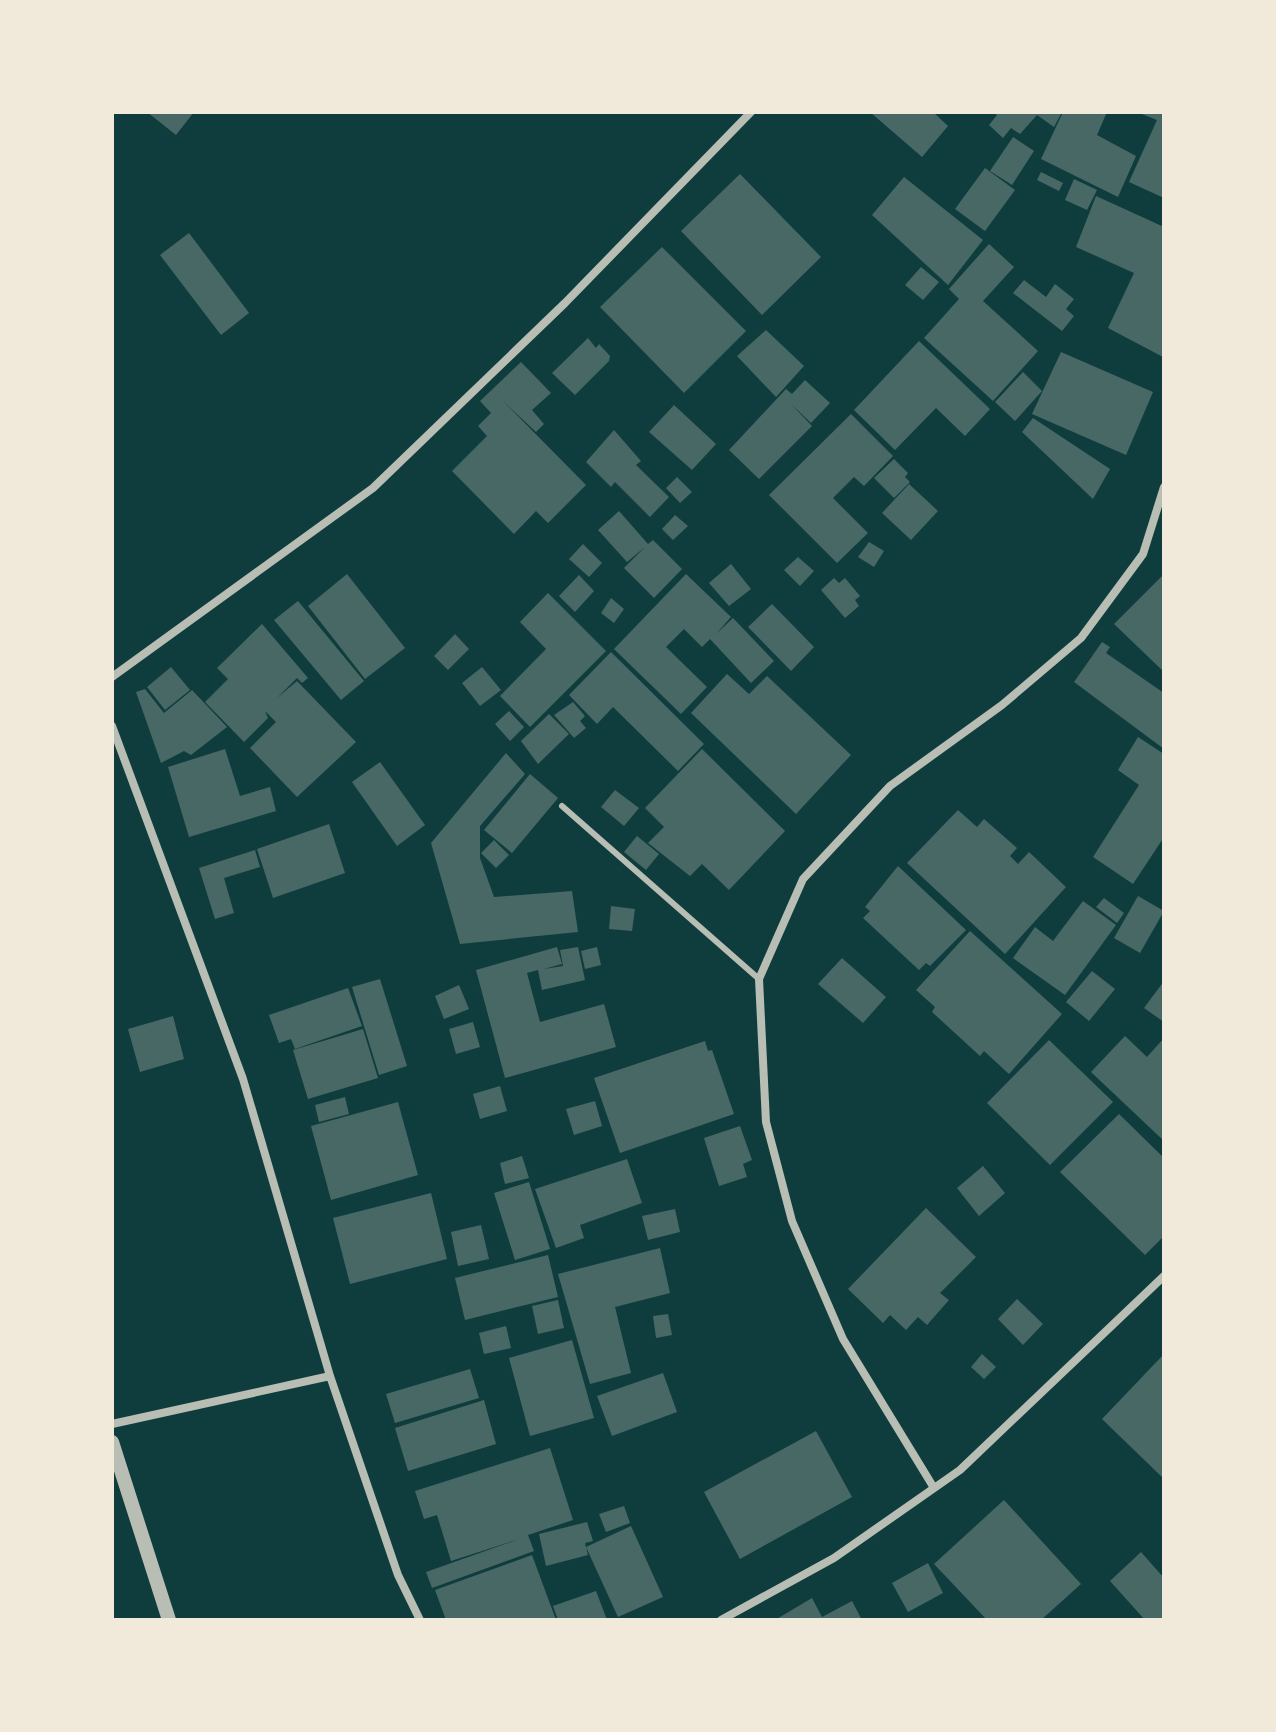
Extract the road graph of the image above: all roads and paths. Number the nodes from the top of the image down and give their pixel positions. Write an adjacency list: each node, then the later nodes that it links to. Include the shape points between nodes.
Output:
1 (751, 112): 3 (street, via 565,303 373,488)
2 (1164, 487): 6 (street, via 1143,554 1081,638 1002,705 890,786 803,879)
3 (112, 677)
4 (112, 726): 8 (street, via 243,1079)
5 (562, 806): 6 (lane)
6 (759, 979): 11 (street, via 766,1122 792,1221 843,1339)
7 (1164, 1276): 11 (street, via 960,1470)
8 (330, 1376): 9 (street); 13 (street, via 398,1575)
9 (112, 1424)
10 (112, 1442): 12 (street)
11 (934, 1488): 14 (street, via 834,1558)
12 (169, 1620)
13 (420, 1620)
14 (721, 1620)

